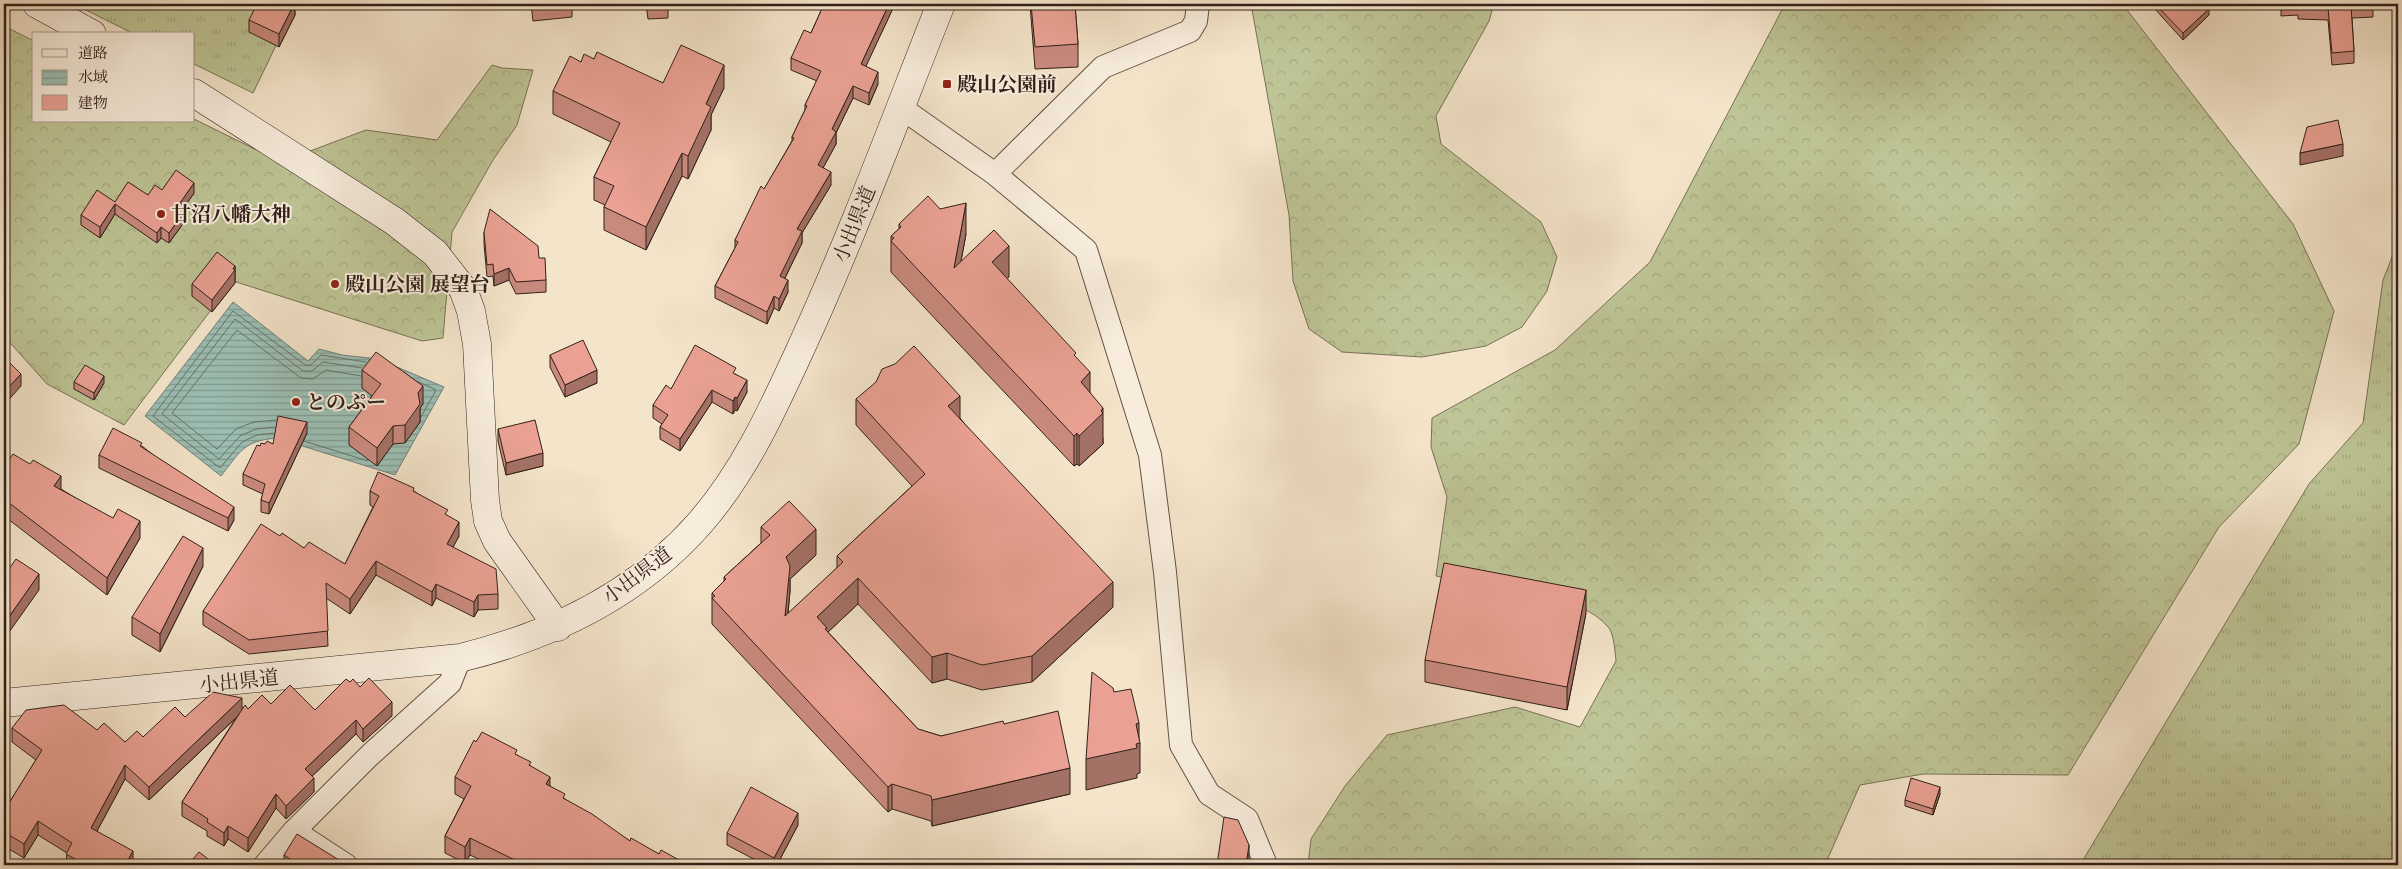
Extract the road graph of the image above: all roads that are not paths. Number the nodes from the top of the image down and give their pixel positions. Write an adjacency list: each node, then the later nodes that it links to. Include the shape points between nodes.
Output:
1 (36, 4): 4 (main road)
2 (941, 4): 6 (main road, 小出県道)
3 (1198, 4): 7 (street, via 1196,21 1190,31 1103,67)
4 (88, 32)
5 (195, 94): 8 (main road, via 394,221 435,253 463,289 476,344 488,521 498,541)
6 (900, 107): 7 (street); 8 (main road, 小出県道, via 824,300 768,419 723,495 698,525 654,566 606,601)
7 (995, 174): 14 (street, via 1086,250 1150,455 1181,745 1209,794 1247,819)
8 (558, 627): 9 (main road, 小出県道, via 505,647)
9 (460, 658): 10 (main road, 小出県道); 11 (street, via 450,683 370,755)
10 (4, 703)
11 (294, 831): 12 (street); 13 (street)
12 (264, 865)
13 (346, 865)
14 (1266, 865)

